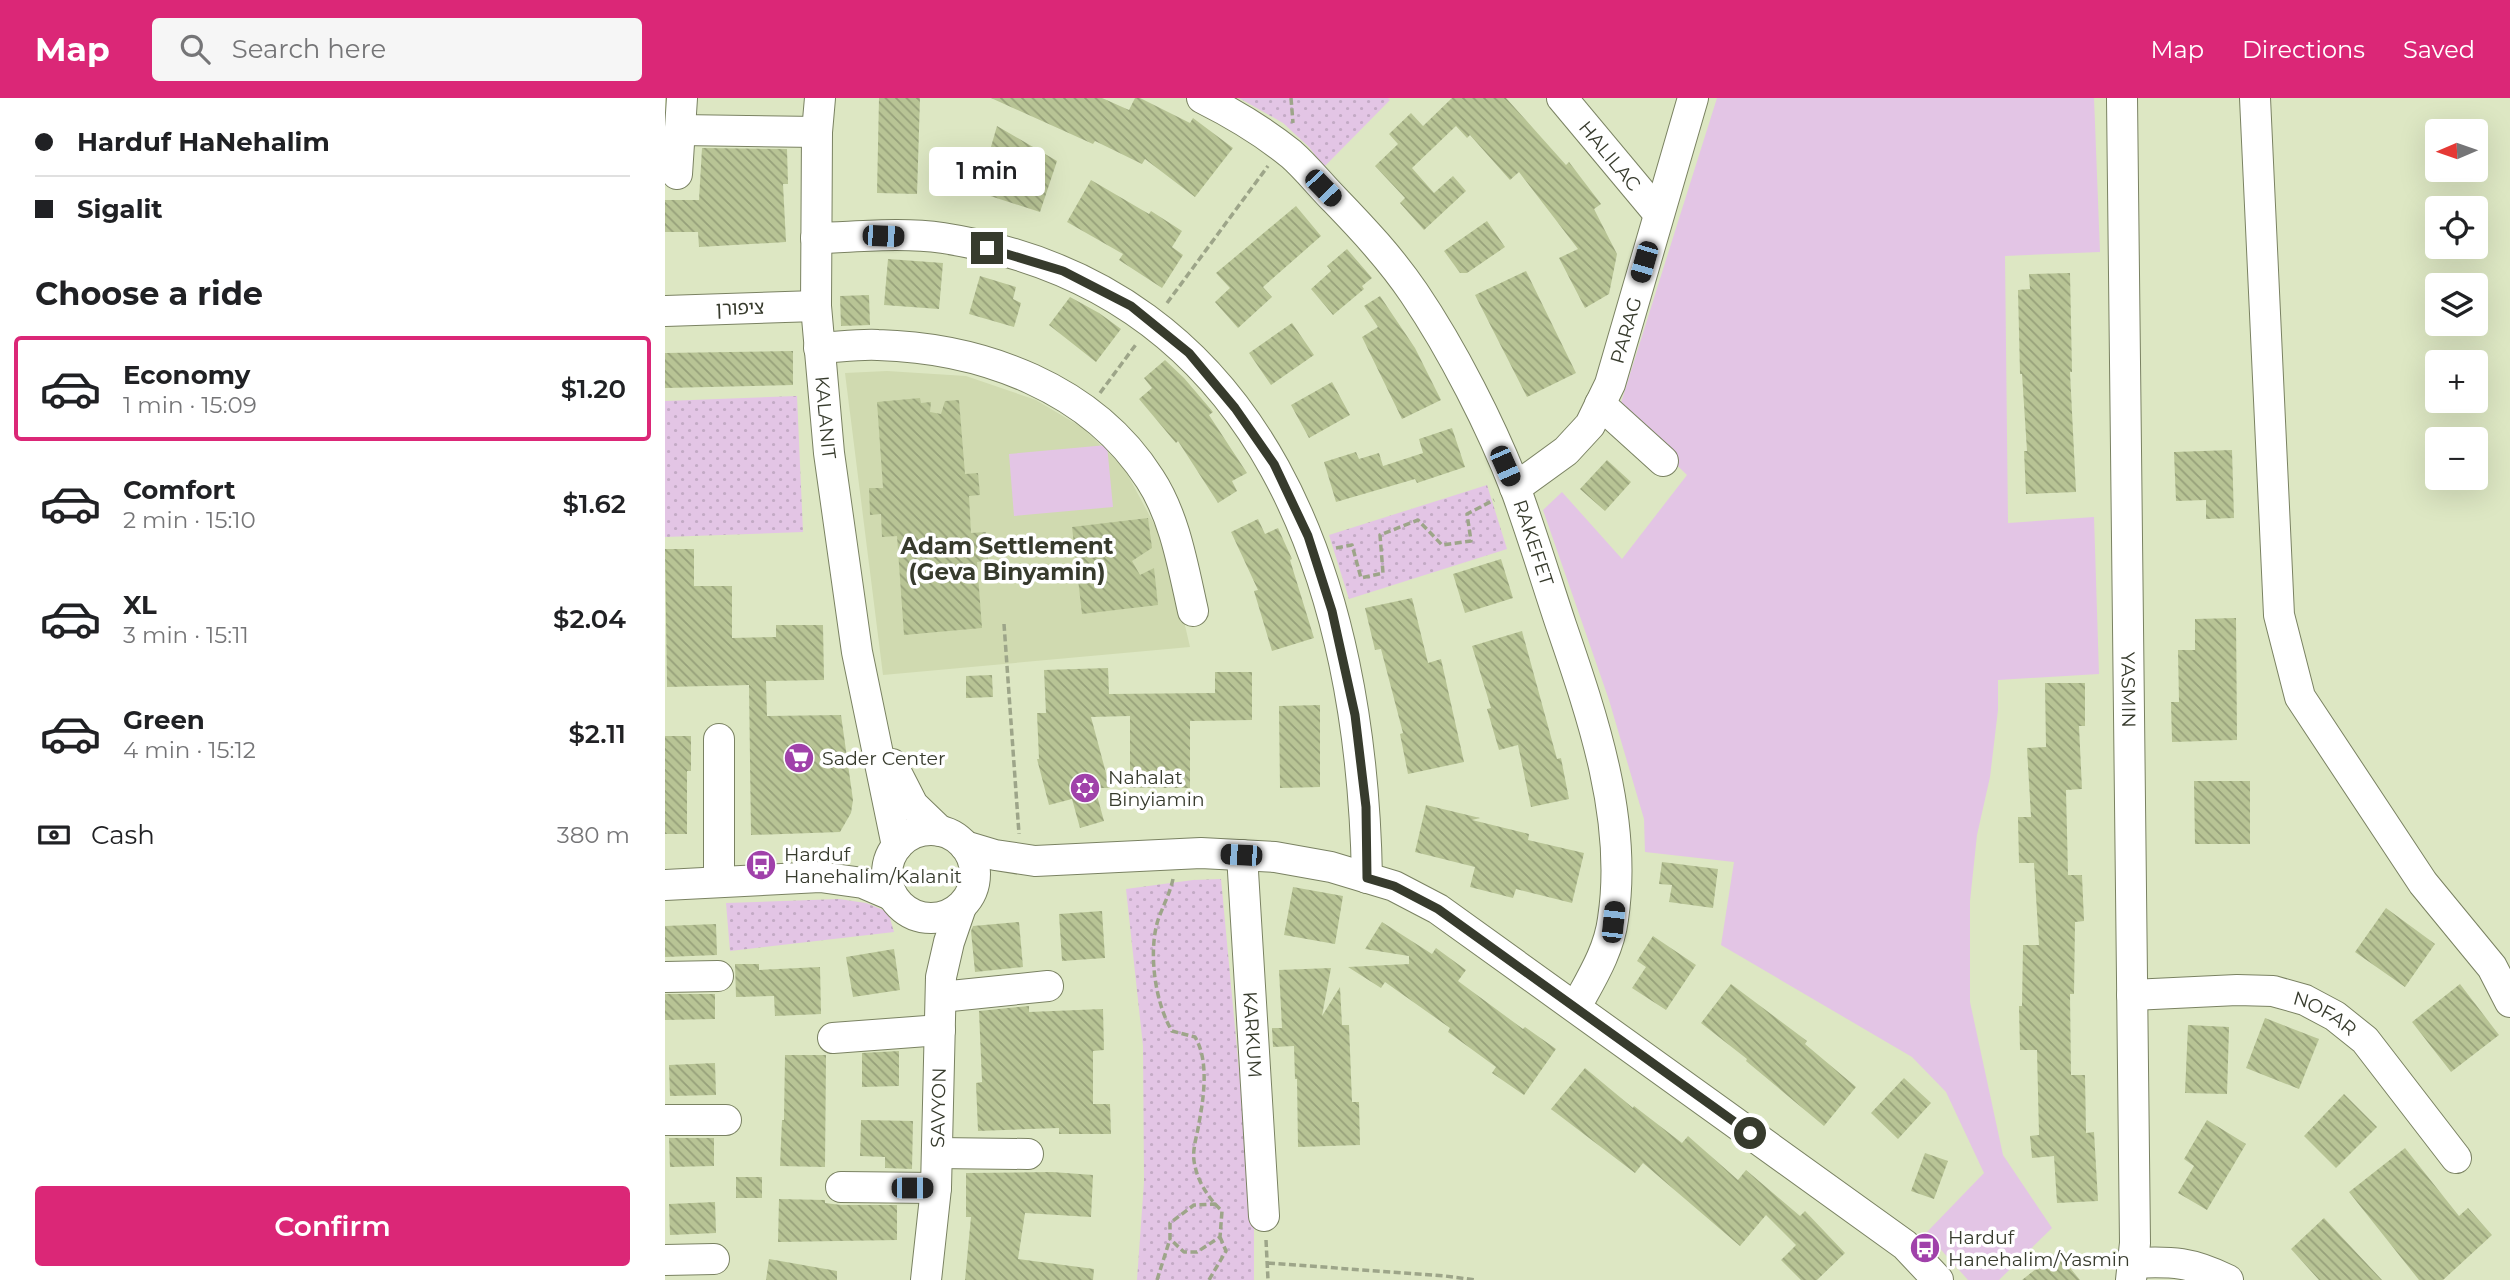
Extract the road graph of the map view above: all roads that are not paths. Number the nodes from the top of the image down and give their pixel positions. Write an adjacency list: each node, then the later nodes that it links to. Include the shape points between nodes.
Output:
1 (682, 98): 8 (street)
2 (820, 98): 9 (street, KALANIT)
3 (1202, 98): 18 (street, RAKEFET, via 1256,128 1293,156 1414,292 1475,400)
4 (1562, 98): 11 (street, HALILAC)
5 (1693, 98): 11 (street, PARAG)
6 (2122, 98): 37 (street, YASMIN)
7 (2255, 98): 38 (street, via 2279,615 2300,697 2423,883 2492,967)
8 (680, 130): 9 (street); 10 (street)
9 (817, 132): 12 (street, KALANIT)
10 (677, 174)
11 (1658, 213): 16 (street, PARAG, via 1610,384)
12 (816, 238): 13 (street, KALANIT); 27 (street, via 941,238 1009,253 1063,271 1131,306 1189,353 1274,464 1308,536 1332,611 1355,715 1366,807)
13 (816, 306): 14 (street, ציפורן); 15 (street, KALANIT)
14 (665, 311)
15 (819, 348): 19 (street, via 877,345 992,361 1046,385 1112,430 1151,480 1176,535); 20 (street, KALANIT, via 851,612)
16 (1600, 404): 17 (street); 18 (street, PARAG, via 1590,425 1566,451)
17 (1663, 461)
18 (1515, 488): 39 (street, RAKEFET, via 1581,682 1604,767 1615,838 1613,922 1603,955)
19 (1193, 611)
20 (875, 733): 22 (street, KALANIT, via 913,805); 23 (street, KALANIT)
21 (719, 738): 28 (street)
22 (952, 838): 23 (street, via 916,832); 25 (street, via 995,855); 31 (street, via 971,857 975,869 975,883)
23 (893, 852): 26 (street); 30 (street, via 886,871)
24 (1241, 855): 25 (street); 27 (street, via 1331,867); 49 (street, KARKUM)
25 (1028, 860): 31 (street)
26 (820, 877): 28 (street); 30 (street, via 863,883)
27 (1367, 878): 39 (street, via 1438,909)
28 (719, 882): 29 (street)
29 (665, 885)
30 (891, 895): 32 (street)
31 (966, 901): 32 (street, via 948,915); 36 (street, SAVYON, via 949,942)
32 (918, 917): 36 (street, SAVYON, via 934,944)
33 (718, 976): 34 (street)
34 (665, 977)
35 (1048, 986): 36 (street)
36 (941, 987): 40 (street, SAVYON)
37 (2132, 995): 46 (street, NOFAR, via 2249,990 2305,1000 2365,1040); 52 (street, YASMIN)
38 (2510, 1002)
39 (1576, 1007): 54 (street, via 1905,1245)
40 (940, 1030): 41 (street); 44 (street, SAVYON)
41 (833, 1038)
42 (726, 1119): 43 (street)
43 (665, 1120)
44 (937, 1153): 45 (street); 48 (street, SAVYON)
45 (1028, 1154)
46 (2456, 1158)
47 (841, 1187): 48 (street)
48 (936, 1188): 53 (street, SAVYON)
49 (1264, 1216)
50 (665, 1259): 51 (street)
51 (714, 1259)
52 (2132, 1272): 55 (street, via 2176,1261)
53 (926, 1280)
54 (1938, 1280)
55 (2228, 1280)

